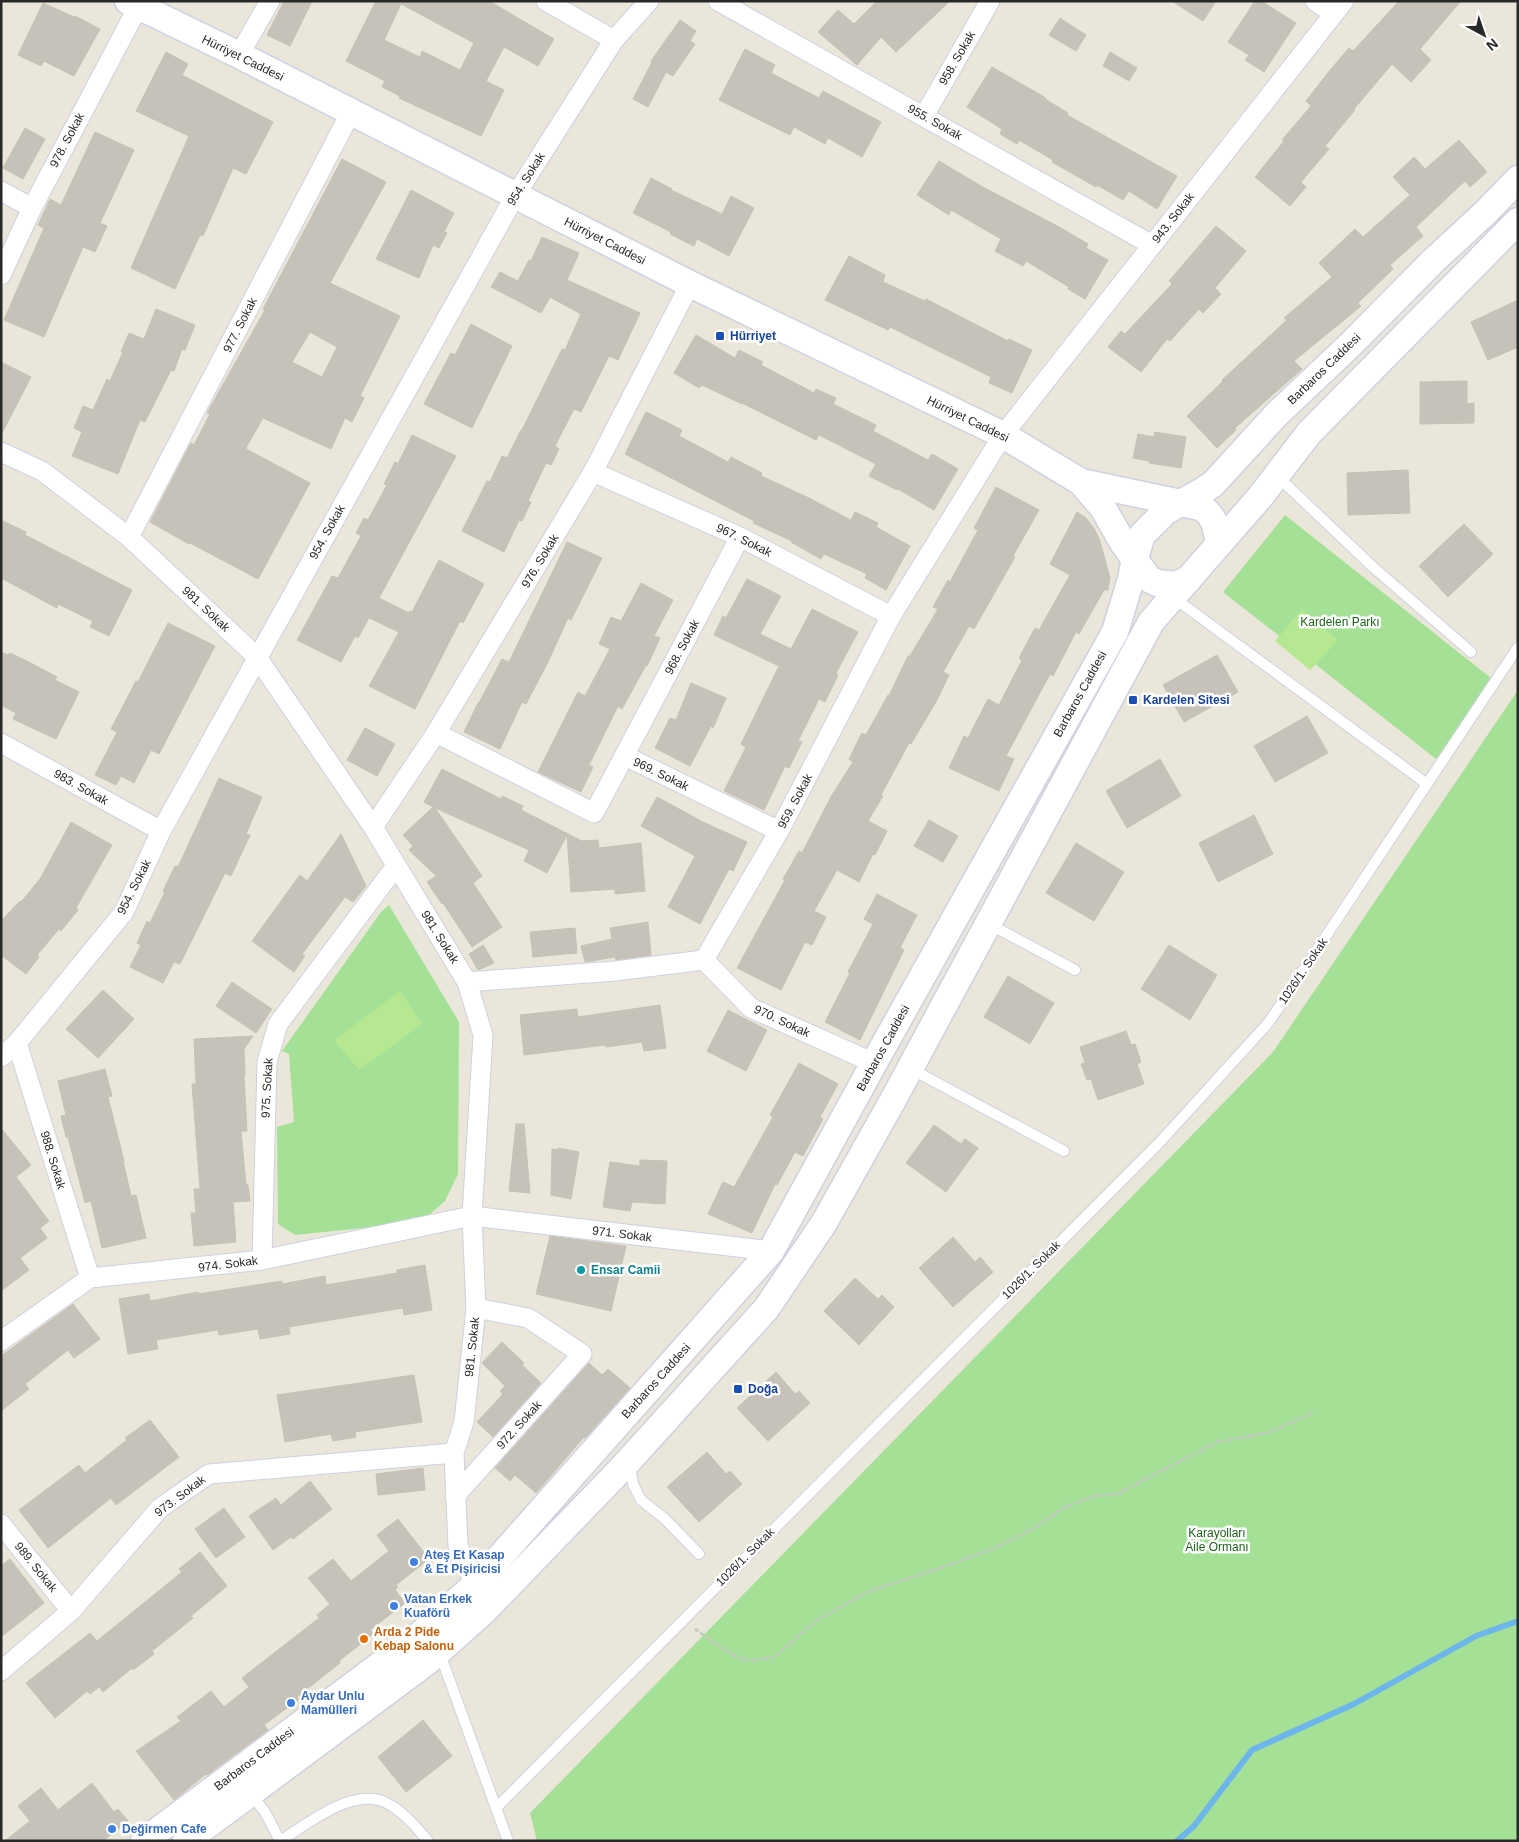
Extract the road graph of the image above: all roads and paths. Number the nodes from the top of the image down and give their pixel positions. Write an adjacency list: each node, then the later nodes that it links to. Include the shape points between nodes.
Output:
1 (270, 1): 10 (street)
2 (546, 1): 9 (street)
3 (648, 1): 9 (street, 954. Sokak)
4 (718, 1): 12 (street, 955. Sokak)
5 (990, 1): 12 (street, 958. Sokak)
6 (1315, 1): 8 (street)
7 (133, 4): 10 (main road, Hürriyet Caddesi); 16 (street, 978. Sokak)
8 (1339, 7): 18 (street, 943. Sokak)
9 (614, 40): 15 (street, 954. Sokak)
10 (239, 55): 11 (main road, Hürriyet Caddesi)
11 (351, 112): 15 (main road, Hürriyet Caddesi); 27 (street, 977. Sokak)
12 (924, 116): 18 (street, 955. Sokak)
13 (1518, 178): 26 (main road, Barbaros Caddesi, via 1276,415 1213,484)
14 (1, 191): 16 (street)
15 (515, 196): 20 (main road, Hürriyet Caddesi); 35 (street, 954. Sokak)
16 (32, 208): 19 (street, 978. Sokak)
17 (1518, 221): 24 (main road, Barbaros Caddesi, via 1309,433)
18 (1152, 245): 21 (street, 943. Sokak)
19 (1, 275)
20 (690, 284): 21 (main road, Hürriyet Caddesi); 23 (street, 976. Sokak)
21 (1003, 435): 25 (main road, Hürriyet Caddesi); 32 (street, 959. Sokak)
22 (1, 452): 27 (street, 981. Sokak, via 42,471)
23 (593, 472): 28 (street, 967. Sokak); 36 (street, 976. Sokak)
24 (1277, 475): 29 (main road, Barbaros Caddesi); 34 (lane, via 1374,568)
25 (1081, 482): 26 (main road, Hürriyet Caddesi); 30 (main road, Hürriyet Caddesi, via 1094,495)
26 (1178, 503): 29 (main road, Hürriyet Caddesi, via 1208,511 1214,519); 30 (main road, Barbaros Caddesi, via 1142,535)
27 (129, 537): 35 (street, 981. Sokak)
28 (740, 537): 32 (street, 967. Sokak); 38 (street, 968. Sokak)
29 (1219, 544): 31 (main road, Barbaros Caddesi)
30 (1135, 558): 31 (main road, Hürriyet Caddesi, via 1149,579); 50 (main road, Barbaros Caddesi, via 1115,632)
31 (1180, 588): 39 (lane); 44 (main road, Barbaros Caddesi, via 1151,622)
32 (891, 616): 42 (street, 959. Sokak)
33 (1518, 647): 39 (lane, 1026/1. Sokak)
34 (1472, 652)
35 (257, 657): 40 (street, 981. Sokak); 41 (street, 954. Sokak)
36 (436, 733): 38 (street, 969. Sokak, via 594,813); 40 (street, 976. Sokak)
37 (1, 743): 41 (street, 983. Sokak)
38 (625, 756): 42 (street, 969. Sokak)
39 (1427, 784): 68 (lane, 1026/1. Sokak, via 1269,1022 1160,1142)
40 (373, 828): 43 (street, 981. Sokak)
41 (162, 831): 48 (street, 954. Sokak, via 124,912)
42 (779, 831): 45 (street, 959. Sokak)
43 (396, 866): 47 (street, 981. Sokak); 55 (street, 975. Sokak, via 278,1024 267,1062)
44 (988, 923): 46 (lane); 51 (main road, Barbaros Caddesi)
45 (704, 960): 47 (street, via 615,971); 50 (street, 970. Sokak, via 751,1008)
46 (1075, 970)
47 (467, 982): 53 (street, 981. Sokak, via 483,1035)
48 (17, 1043): 49 (street, 954. Sokak); 56 (street, 988. Sokak)
49 (1, 1057)
50 (874, 1063): 54 (main road, Barbaros Caddesi)
51 (910, 1069): 52 (lane); 61 (main road, Barbaros Caddesi, via 824,1223 766,1309)
52 (1064, 1151)
53 (472, 1216): 54 (street, 971. Sokak); 55 (street, 974. Sokak); 57 (street, 981. Sokak)
54 (772, 1251): 65 (main road, Barbaros Caddesi)
55 (262, 1260): 56 (street, 974. Sokak)
56 (90, 1278): 58 (street, 974. Sokak)
57 (476, 1308): 60 (street, 981. Sokak, via 464,1422); 62 (street, 972. Sokak, via 528,1318 582,1354)
58 (1, 1341)
59 (1313, 1413): 68 (path, via 1267,1433 1217,1442 1117,1494 1096,1496 1065,1507 995,1548 870,1590 809,1626 775,1658 749,1661 731,1654)
60 (454, 1453): 62 (street, 981. Sokak); 67 (street, 973. Sokak, via 209,1474 160,1508)
61 (629, 1460): 64 (lane, via 633,1484 641,1500); 66 (main road, Barbaros Caddesi)
62 (455, 1496): 65 (street, 981. Sokak, via 458,1546)
63 (1, 1524): 67 (street, 989. Sokak)
64 (700, 1554)
65 (476, 1584): 66 (street, 981. Sokak); 73 (main road, Barbaros Caddesi, via 415,1639)
66 (485, 1610): 69 (main road, Barbaros Caddesi)
67 (72, 1611): 70 (street, 973. Sokak)
68 (683, 1620): 72 (lane, 1026/1. Sokak)
69 (439, 1651): 71 (main road, Barbaros Caddesi); 72 (lane)
70 (1, 1671)
71 (251, 1793): 74 (main road, Barbaros Caddesi); 75 (lane)
72 (496, 1808): 77 (lane)
73 (144, 1841)
74 (186, 1841)
75 (280, 1841): 76 (lane, via 332,1809 353,1800 370,1798 390,1804)
76 (428, 1841)
77 (508, 1841)

